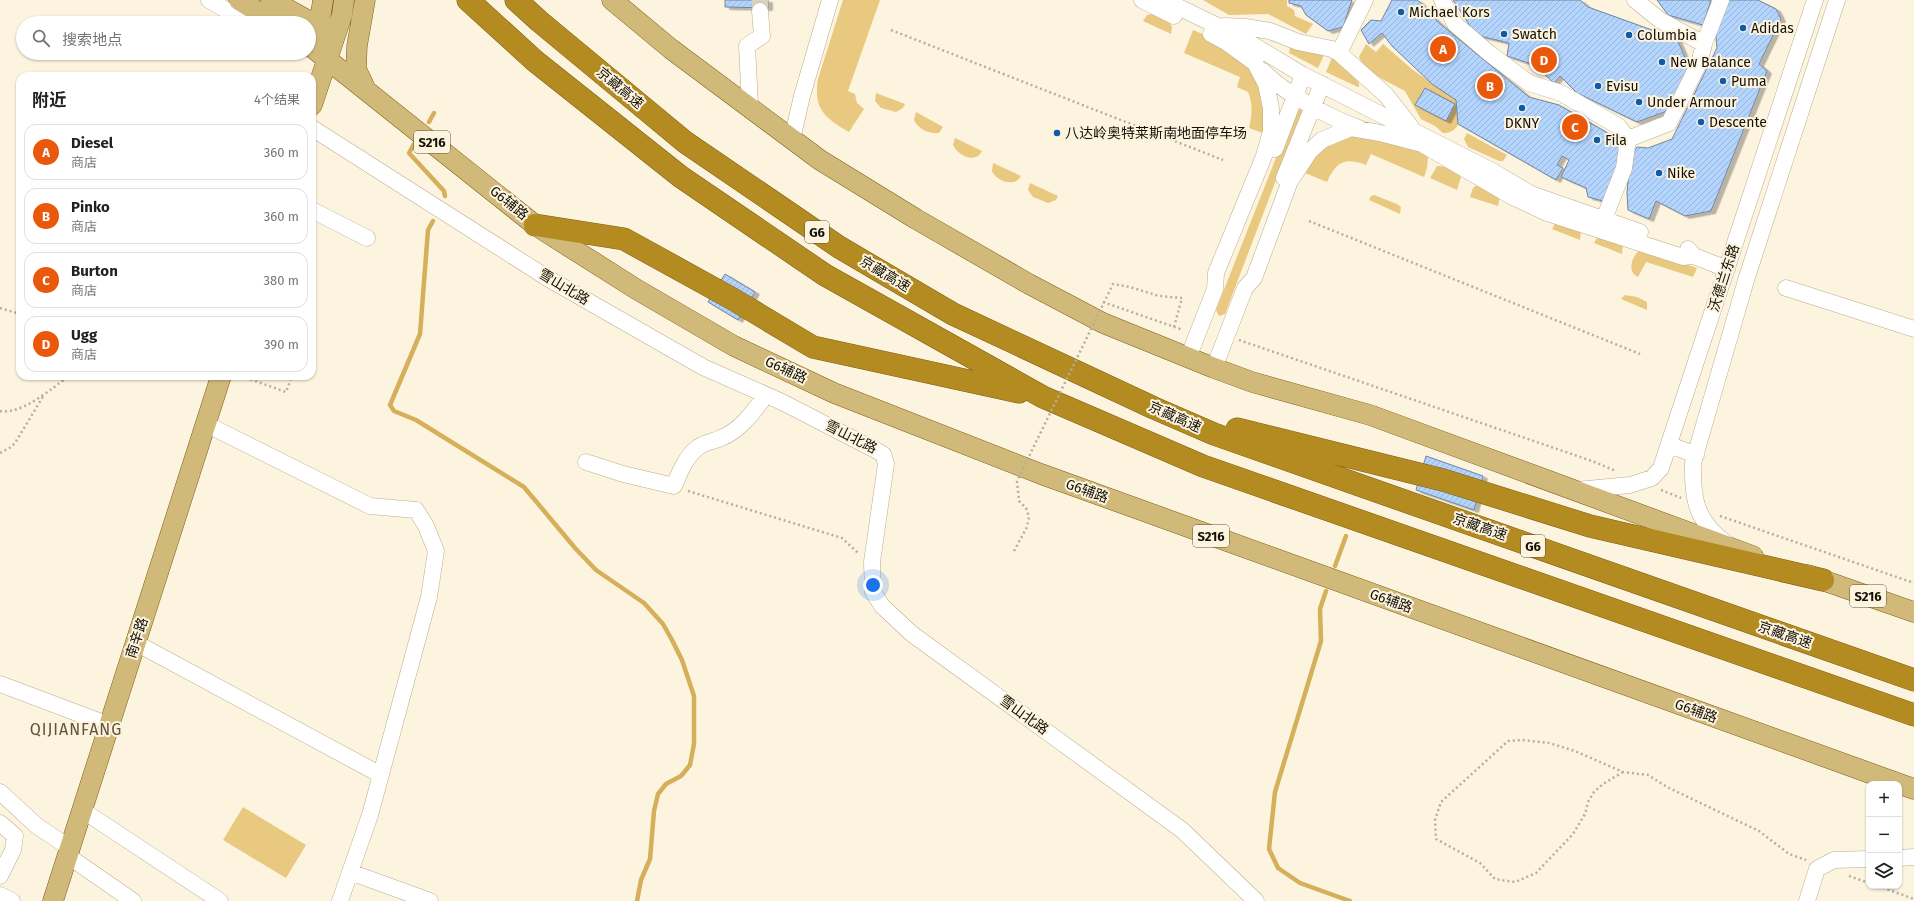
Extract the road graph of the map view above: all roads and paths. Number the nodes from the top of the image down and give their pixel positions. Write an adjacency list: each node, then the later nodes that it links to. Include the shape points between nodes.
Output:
1 (209, 0): 20 (street)
2 (239, 0): 18 (main road)
3 (323, 0): 23 (main road)
4 (344, 0): 27 (main road, via 342,15)
5 (365, 0): 33 (main road, via 356,69)
6 (468, 0): 66 (highway, via 535,61 688,182 825,275)
7 (516, 0): 67 (highway, 京藏高速 / G6, via 685,142 839,247 954,314)
8 (612, 0): 36 (main road, S216, via 671,49)
9 (830, 0): 40 (street)
10 (1142, 0): 17 (street)
11 (1365, 0): 28 (street)
12 (1442, 0): 41 (street, via 1455,24 1518,75 1529,83 1561,93 1618,126)
13 (1635, 0): 26 (street, via 1660,20)
14 (1720, 0): 26 (street)
15 (1815, 0): 49 (street, 沃德兰东路)
16 (1837, 0): 72 (street, 沃德兰东路, via 1747,277)
17 (1169, 4): 24 (street); 29 (street)
18 (271, 8): 21 (street); 22 (main road)
19 (760, 11): 36 (street, via 762,36 747,46)
20 (236, 16)
21 (242, 16)
22 (292, 16)
23 (318, 26): 27 (main road)
24 (1216, 26): 28 (street, via 1259,29); 31 (street, via 1238,36)
25 (891, 30): 42 (path)
26 (1704, 44): 41 (street, via 1699,63 1669,123)
27 (317, 51): 30 (main road); 33 (main road, G6辅路 / S216)
28 (1339, 53): 39 (street, via 1386,95)
29 (1255, 63): 34 (street, via 1272,82); 52 (street, via 1266,84 1271,108 1271,131 1264,156 1216,273)
30 (315, 72)
31 (1303, 75): 32 (street); 34 (street)
32 (1322, 84): 35 (street); 39 (street)
33 (365, 88): 46 (main road, G6辅路 / S216)
34 (1295, 96): 35 (street); 52 (street, via 1226,278)
35 (1312, 105): 37 (street); 50 (street, via 1245,277)
36 (750, 106): 40 (main road, S216)
37 (1359, 128): 47 (street, via 1422,144 1511,196 1547,213); 50 (street, via 1351,128 1327,137 1310,151 1290,182 1254,278)
38 (316, 131): 65 (street, 雪山北路, via 549,279 703,367)
39 (1414, 131): 44 (street, via 1531,194)
40 (792, 139): 58 (main road, S216, via 820,160 916,219 1029,284 1104,323)
41 (1628, 139): 44 (street, via 1624,168)
42 (1223, 160)
43 (316, 212): 48 (street)
44 (1604, 219): 47 (street)
45 (1309, 221): 57 (path)
46 (535, 225): 66 (highway, via 624,238 813,347); 88 (main road, G6辅路 / S216, via 636,289 734,346 834,393 1042,474)
47 (1630, 234): 49 (street, via 1683,256 1694,256)
48 (367, 238)
49 (1727, 269): 70 (street, 沃德兰东路)
50 (1245, 288): 59 (street)
51 (1786, 288): 56 (street)
52 (1215, 290): 58 (street)
53 (0, 308): 54 (path)
54 (16, 313)
55 (1174, 328): 77 (path, bridge, via 1182,298 1159,296 1113,284 1017,480 1019,501 1026,508 1029,517 1027,527)
56 (1914, 329)
57 (1640, 354)
58 (1188, 358): 59 (main road, S216)
59 (1214, 368): 75 (main road, S216, via 1252,382 1370,415)
60 (63, 380): 64 (path)
61 (220, 380): 69 (main road, 南辛路)
62 (252, 380): 63 (path, via 286,392)
63 (290, 380)
64 (44, 394): 68 (path, via 15,411); 71 (path, via 15,443)
65 (766, 395): 74 (street, via 750,416 738,426 722,438 696,448 689,456); 78 (street, 雪山北路, via 883,454 886,464)
66 (1043, 397): 84 (highway, via 1203,466)
67 (1154, 408): 79 (highway, via 1443,480 1590,526); 82 (highway, 京藏高速 / G6, via 1214,434)
68 (0, 411)
69 (206, 424): 81 (main road, 南辛路); 87 (street, via 370,506 416,510 426,526 436,551 429,597)
70 (1670, 445): 72 (street); 75 (street, 沃德兰东路, via 1661,468 1652,478 1630,485)
71 (0, 453)
72 (1696, 455): 76 (street, 沃德兰东路, via 1693,490 1700,516 1712,533)
73 (586, 462): 74 (street)
74 (674, 486): 78 (path, via 842,538)
75 (1574, 490): 76 (main road, S216)
76 (1732, 548): 79 (main road, S216)
77 (1014, 551)
78 (872, 565): 109 (street, 雪山北路, via 873,592 882,606 912,634 1182,830)
79 (1823, 580): 80 (main road, S216)
80 (1914, 612)
81 (136, 643): 85 (main road, 南辛路); 87 (street)
82 (1914, 680)
83 (0, 684): 85 (street)
84 (1914, 715)
85 (109, 725): 90 (main road, 南辛路)
86 (1623, 772): 86 (path, via 1575,751 1549,743 1508,741 1441,802 1435,820 1436,839 1480,863 1495,879 1515,882 1536,873 1573,834 1594,792); 96 (path, via 1648,774 1667,787 1759,831 1789,854)
87 (381, 775): 97 (street, via 370,816)
88 (1914, 789)
89 (0, 792): 92 (street)
90 (82, 810): 92 (main road, 南辛路); 106 (street)
91 (0, 823): 98 (street, via 14,836 13,850)
92 (69, 852): 102 (main road, 南辛路); 105 (street)
93 (1914, 856): 94 (street)
94 (1902, 858)
95 (1866, 859): 96 (street, via 1834,860)
96 (1822, 866): 99 (path); 110 (street, via 1817,869)
97 (350, 872): 107 (street); 108 (street)
98 (0, 876)
99 (1866, 882)
100 (1886, 889): 103 (path)
101 (0, 895): 104 (street)
102 (58, 898)
103 (1914, 899)
104 (12, 901)
105 (133, 901)
106 (220, 901)
107 (340, 901)
108 (430, 901)
109 (1256, 901)
110 (1807, 901)

